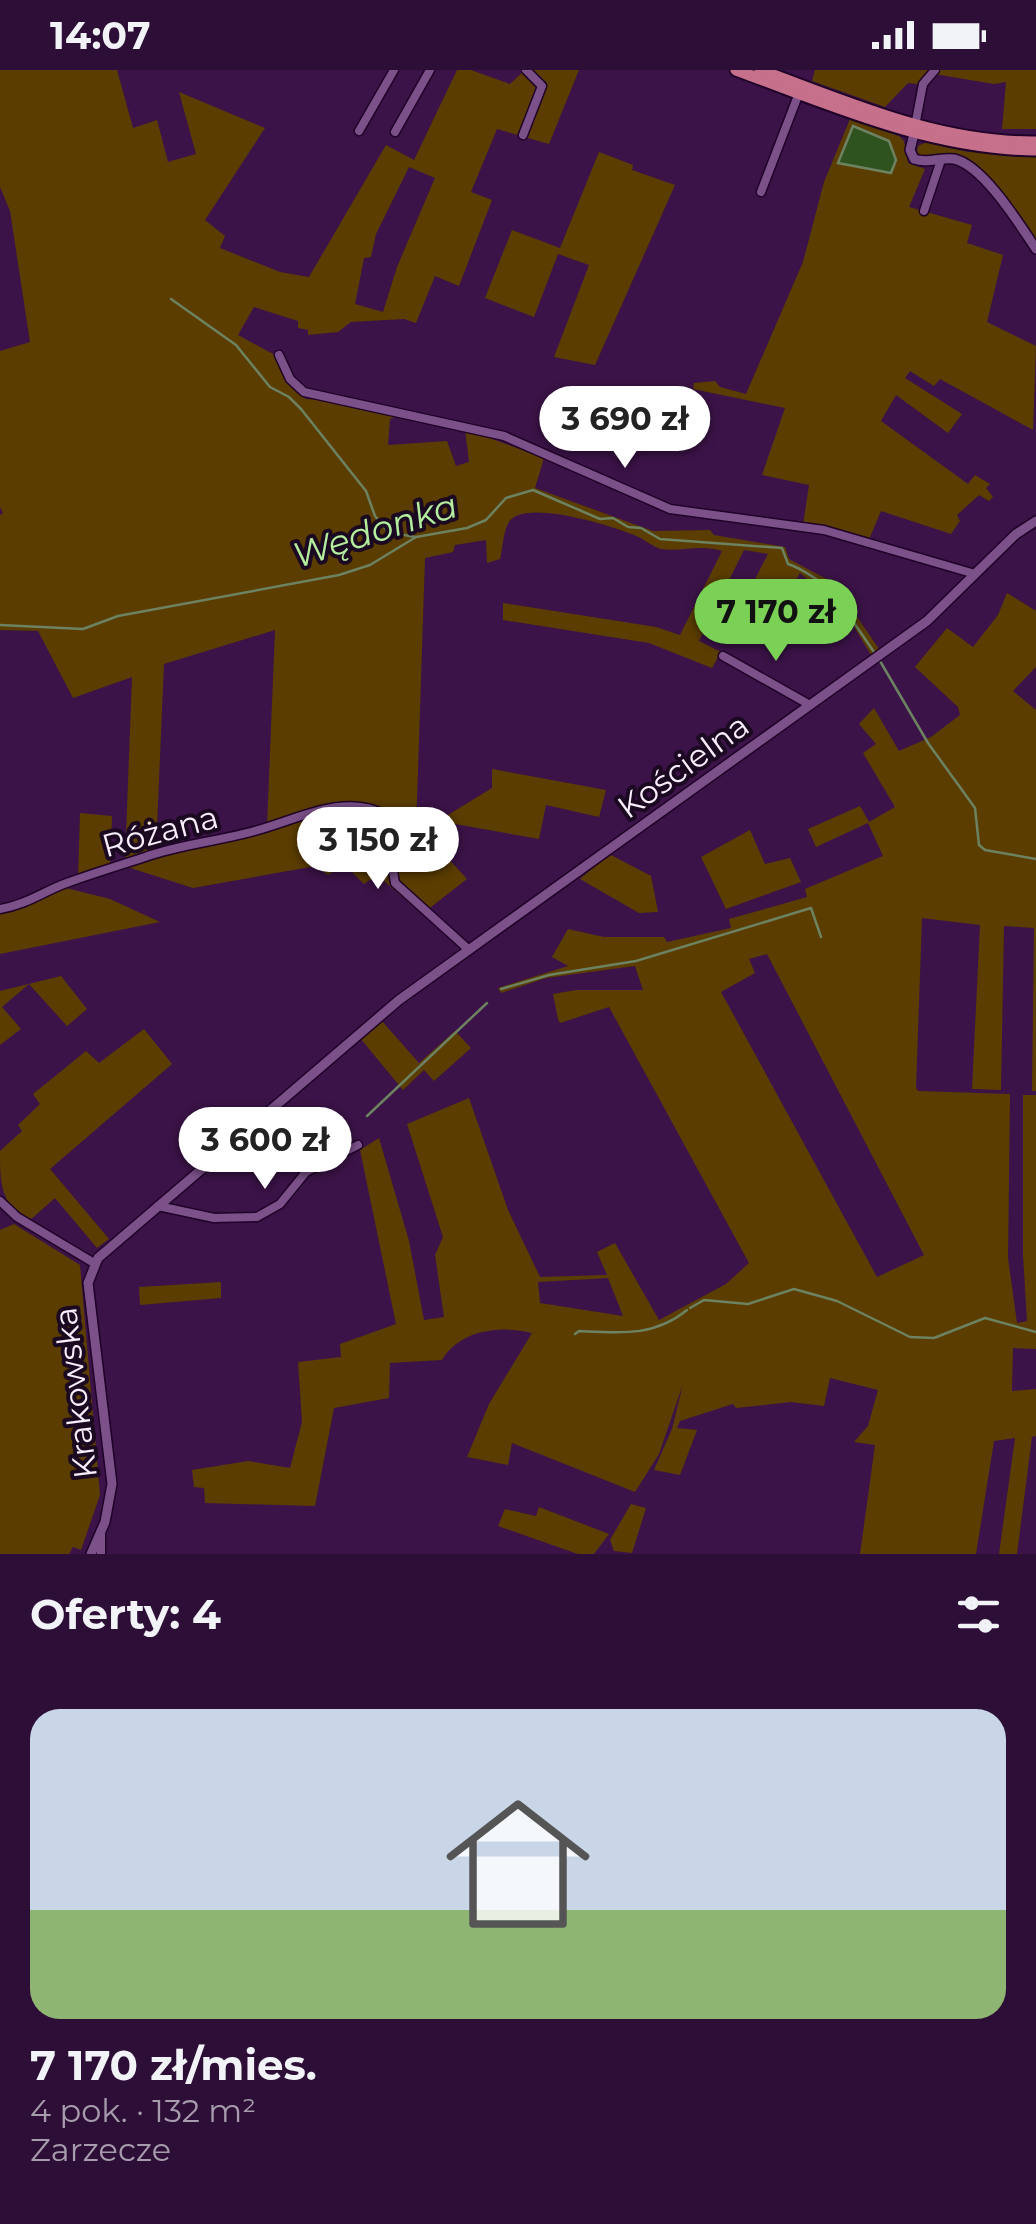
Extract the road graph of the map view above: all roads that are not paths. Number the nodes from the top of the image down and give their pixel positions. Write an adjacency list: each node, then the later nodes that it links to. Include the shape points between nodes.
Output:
1 (394, 70): 9 (street)
2 (430, 70): 10 (street)
3 (526, 70): 11 (street, via 542,86)
4 (736, 70): 7 (main road)
5 (760, 70): 8 (main road)
6 (934, 70): 8 (street, via 923,84)
7 (799, 94): 8 (main road); 15 (street)
8 (915, 130): 12 (main road); 13 (main road, via 970,146); 14 (street, via 914,159)
9 (359, 131)
10 (395, 132)
11 (523, 135)
12 (1036, 142)
13 (1036, 150)
14 (942, 160): 16 (street); 17 (street, via 958,160 976,173)
15 (761, 192)
16 (924, 211)
17 (1036, 249)
18 (279, 354): 20 (street, via 304,392 504,436 650,503 824,530)
19 (1036, 521): 20 (street, Kościelna)
20 (975, 574): 22 (street, Kościelna, via 927,622)
21 (723, 656): 22 (street)
22 (810, 705): 24 (street, Kościelna)
23 (0, 909): 25 (street, Różana, via 146,856 322,808 352,806 415,838 393,871 395,883)
24 (493, 932): 25 (street, Krakowska)
25 (468, 950): 28 (street, Krakowska, via 399,1000)
26 (358, 1145): 28 (street, via 306,1172 280,1204 258,1217 214,1218)
27 (0, 1200): 29 (street)
28 (158, 1206): 29 (street, Krakowska)
29 (94, 1263): 30 (street, Krakowska, via 88,1283 112,1484)
30 (101, 1532): 31 (street, Krakowska); 32 (street)
31 (92, 1554)
32 (101, 1554)

